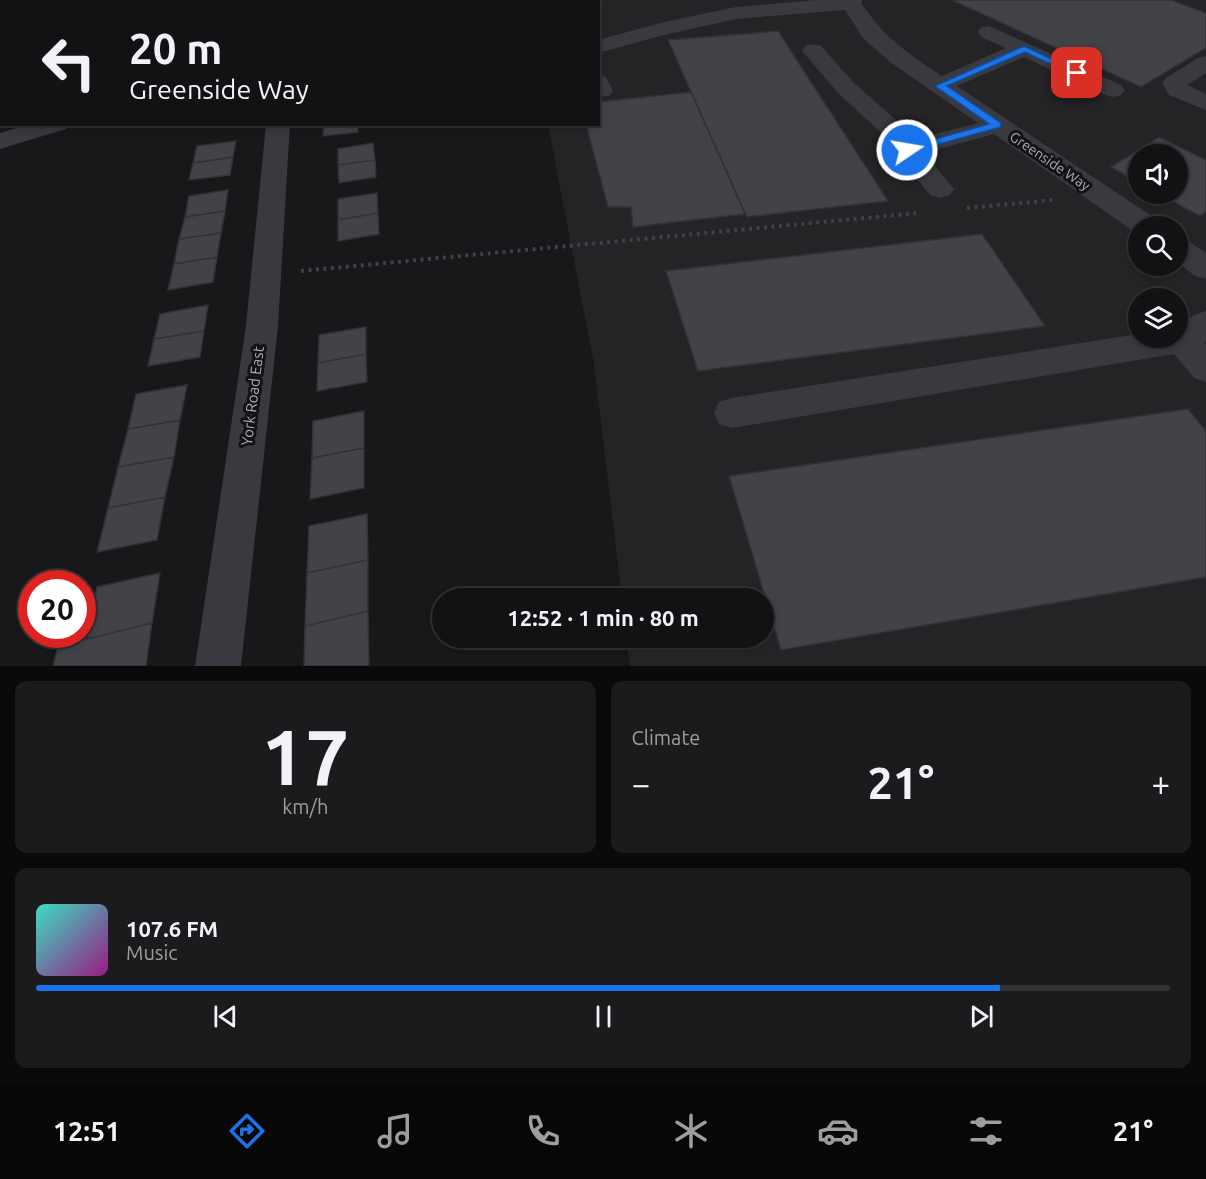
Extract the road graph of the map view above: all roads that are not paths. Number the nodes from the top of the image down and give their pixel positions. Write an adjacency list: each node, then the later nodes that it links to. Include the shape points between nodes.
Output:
1 (706, 0): 3 (street)
2 (851, 1): 3 (street); 9 (street, Greenside Way, via 871,33)
3 (736, 13): 5 (street)
4 (989, 32): 6 (street)
5 (600, 46)
6 (1024, 48): 9 (street); 10 (street)
7 (813, 51): 16 (street)
8 (1206, 63): 11 (street, via 1174,83 1177,90)
9 (940, 86): 12 (street, Greenside Way)
10 (1113, 90)
11 (1202, 101)
12 (998, 125): 16 (street); 18 (street, Greenside Way)
13 (50, 126): 15 (street)
14 (278, 126): 24 (street, York Road East, via 267,274)
15 (0, 141)
16 (907, 150): 17 (street)
17 (940, 189)
18 (1131, 216)
19 (1188, 255): 20 (street)
20 (1206, 268)
21 (1194, 332): 22 (street); 23 (street)
22 (1206, 368)
23 (732, 413)
24 (218, 666)

